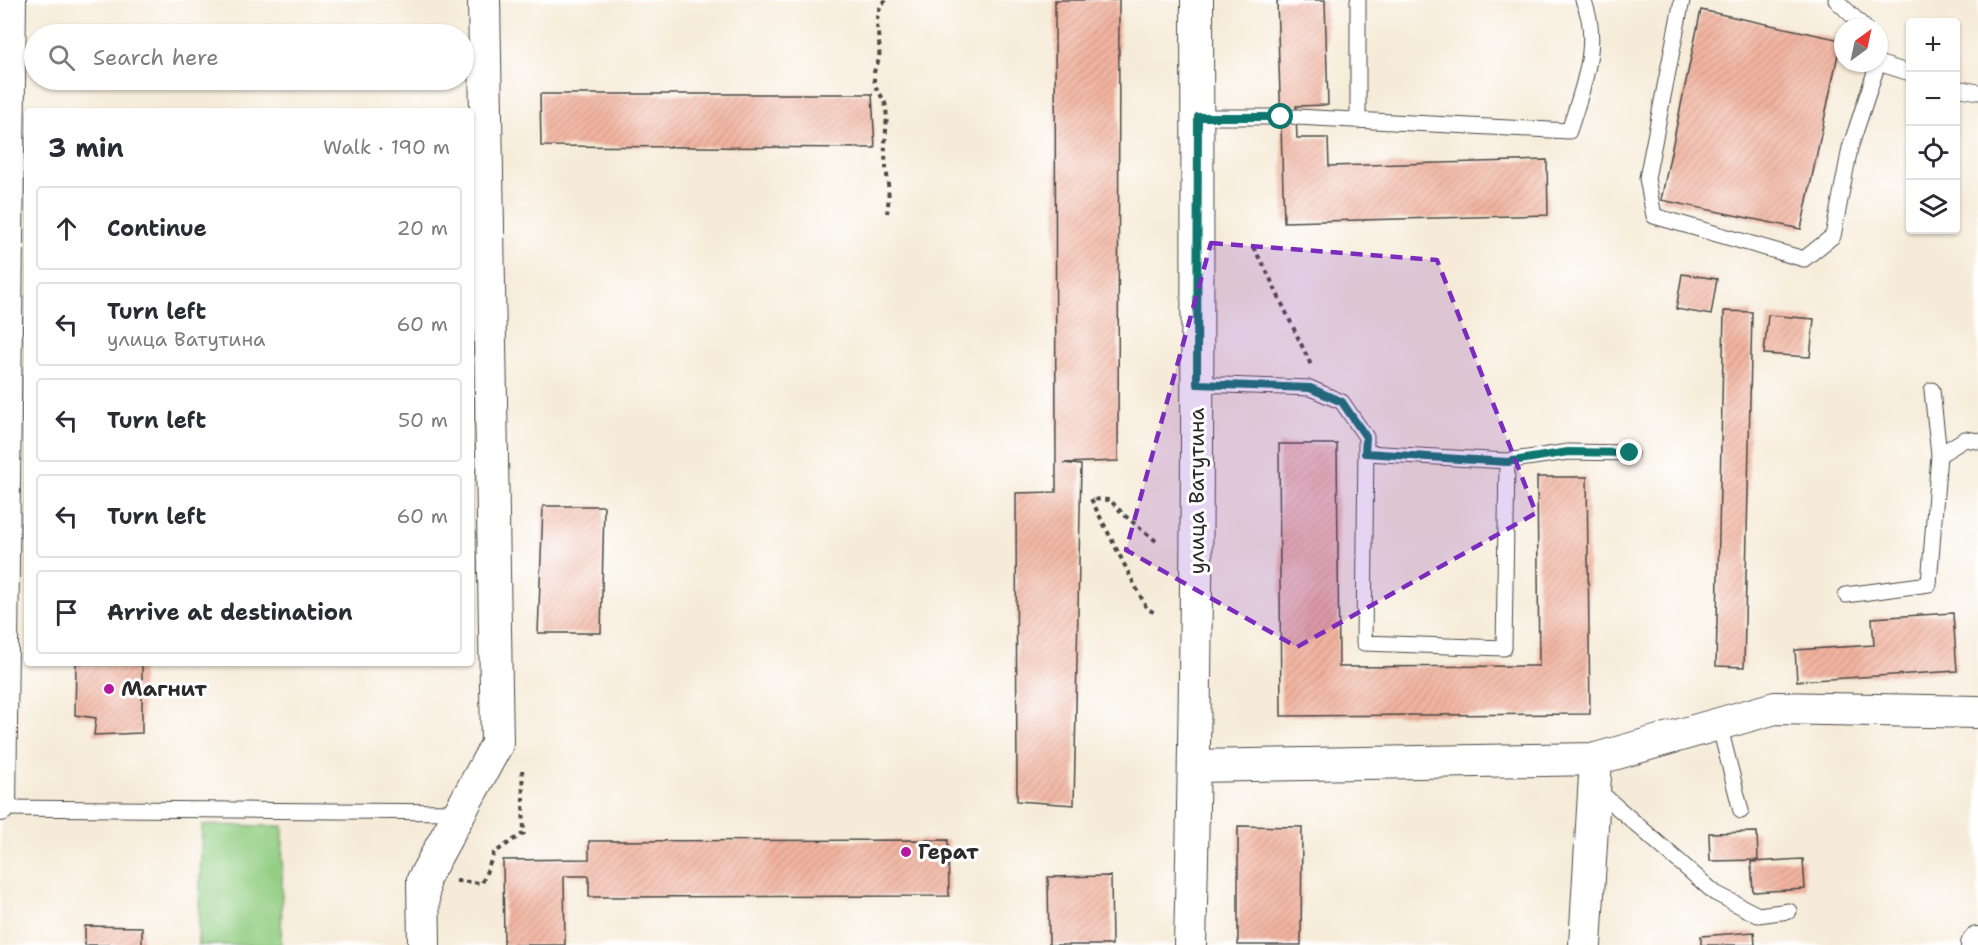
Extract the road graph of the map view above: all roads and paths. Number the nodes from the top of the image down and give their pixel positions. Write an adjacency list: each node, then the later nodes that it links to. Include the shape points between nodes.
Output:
1 (10, 0): 33 (street)
2 (484, 0): 35 (street, via 497,744)
3 (886, 0): 15 (path, via 879,7 879,57 874,73 876,90 884,101)
4 (1197, 0): 13 (street, улица Ватутина)
5 (1358, 0): 14 (lane)
6 (1583, 0): 14 (lane, via 1591,23 1591,42 1569,130)
7 (1682, 0): 10 (lane, via 1647,178 1654,216 1804,259 1833,236 1850,148 1878,63)
8 (1836, 0): 9 (lane)
9 (1855, 18)
10 (1908, 72)
11 (1960, 89): 12 (lane)
12 (1978, 92)
13 (1198, 117): 14 (lane); 17 (street, улица Ватутина)
14 (1358, 121)
15 (887, 213)
16 (1253, 247): 19 (path)
17 (1197, 384): 19 (lane, via 1310,388); 31 (street, улица Ватутина)
18 (1932, 390): 23 (lane)
19 (1326, 395): 21 (lane, via 1342,402 1366,437)
20 (1978, 441): 23 (lane, via 1965,438)
21 (1365, 453): 24 (lane); 24 (lane, via 1364,643 1503,648)
22 (1630, 453): 24 (lane, via 1568,452)
23 (1939, 455): 26 (lane, via 1929,584)
24 (1507, 462)
25 (1156, 542): 27 (path, via 1110,500 1091,499 1147,609)
26 (1846, 595)
27 (1156, 613)
28 (1978, 712): 29 (street, via 1775,708)
29 (1719, 724): 32 (street); 34 (lane)
30 (522, 764): 36 (path, via 524,833 494,853 482,883)
31 (1194, 766): 32 (street); 39 (street, улица Ватутина)
32 (1595, 773): 37 (lane, via 1715,893 1758,915); 40 (street)
33 (0, 806): 35 (lane)
34 (1742, 811)
35 (460, 812): 36 (street)
36 (423, 880): 38 (street)
37 (1789, 911)
38 (424, 945)
39 (1190, 945)
40 (1585, 945)

